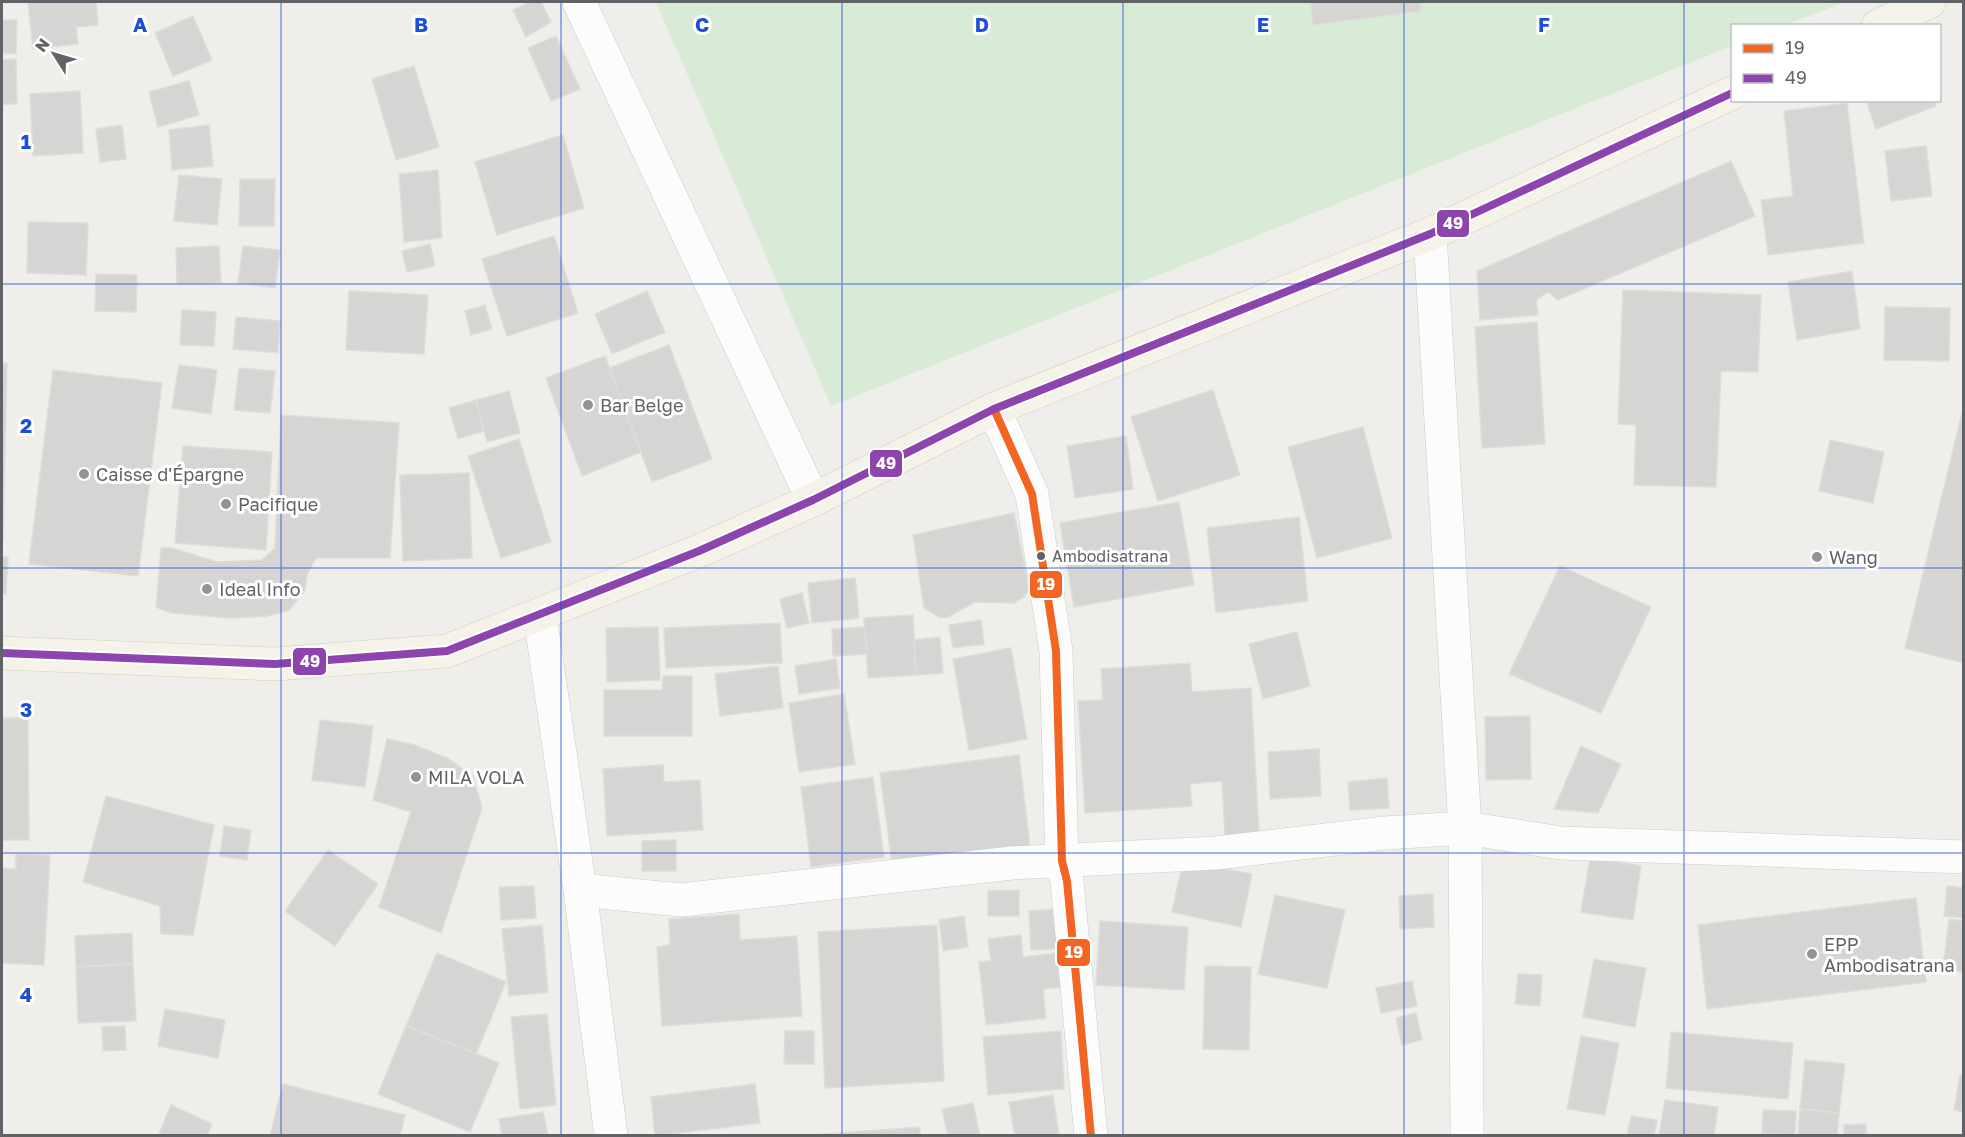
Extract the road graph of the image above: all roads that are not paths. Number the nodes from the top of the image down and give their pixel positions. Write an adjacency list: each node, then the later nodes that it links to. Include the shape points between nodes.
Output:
1 (579, 2): 7 (street)
2 (1929, 2): 3 (main road)
3 (1882, 24)
4 (1731, 93): 5 (main road)
5 (1430, 234): 6 (main road); 10 (street)
6 (994, 410): 7 (main road); 12 (street, via 1032,494 1054,639)
7 (813, 500): 8 (main road)
8 (540, 616): 9 (main road, via 447,651 275,664); 13 (street)
9 (2, 652)
10 (1465, 828): 11 (street, via 1561,843); 12 (street, via 1385,833 1217,853); 14 (street)
11 (1964, 856)
12 (1062, 861): 13 (street, via 1012,863 681,900); 16 (street)
13 (580, 890): 15 (street)
14 (1460, 1135)
15 (611, 1136)
16 (1091, 1136)

